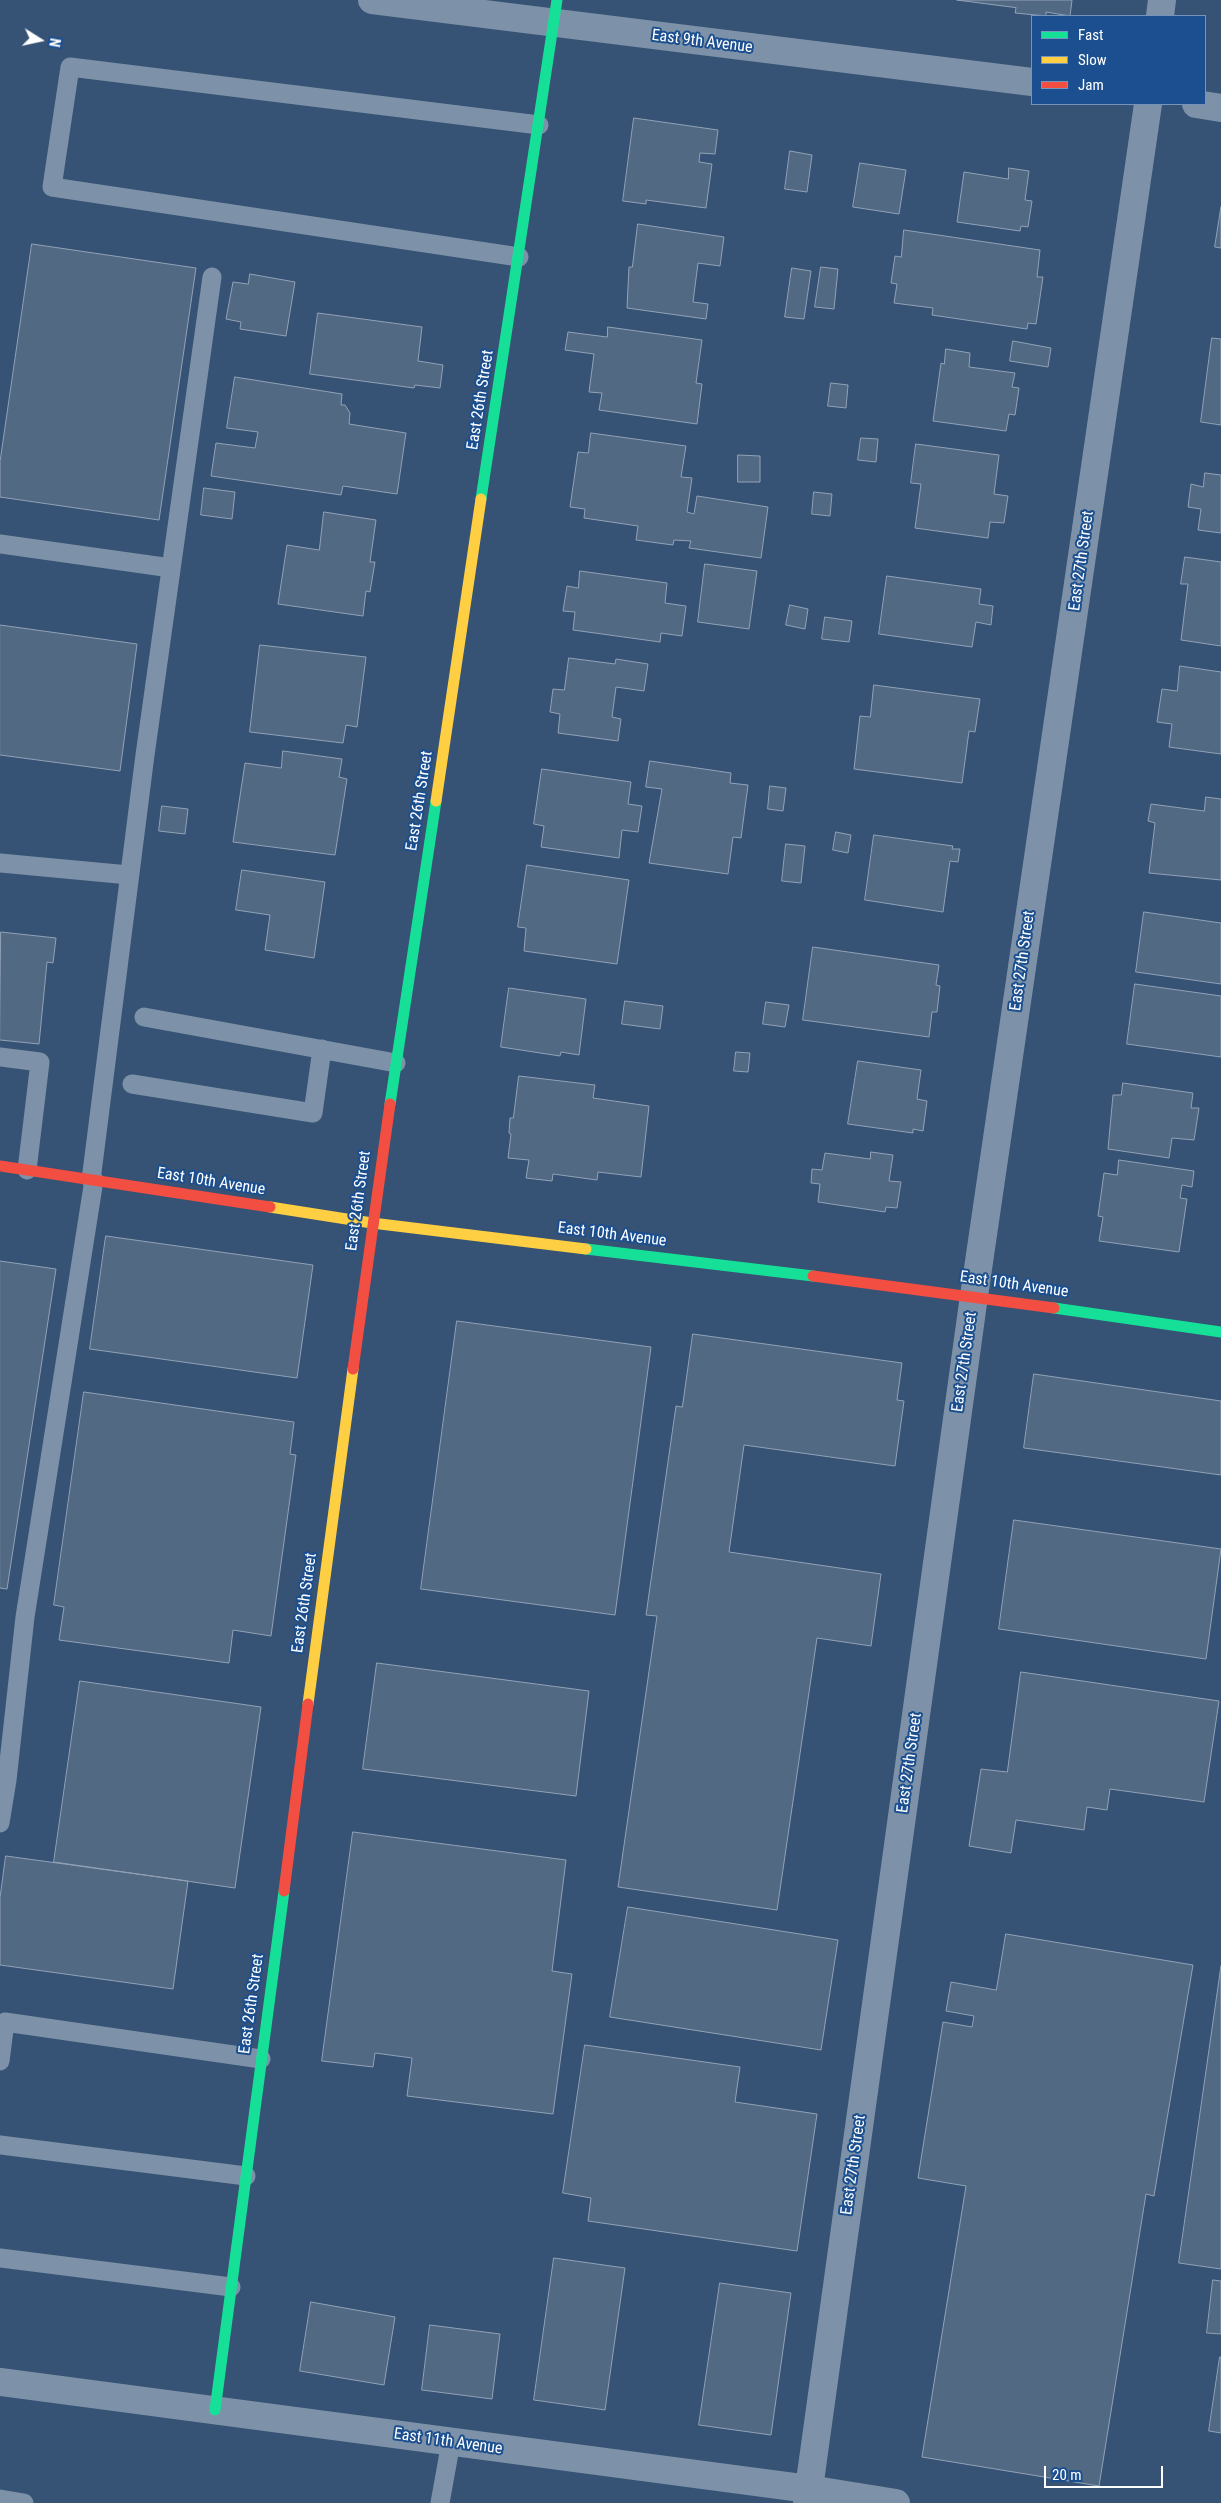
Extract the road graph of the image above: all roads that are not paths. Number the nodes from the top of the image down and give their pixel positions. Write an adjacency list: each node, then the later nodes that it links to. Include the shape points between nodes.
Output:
1 (372, 0): 3 (street, East 9th Avenue)
2 (1162, 0): 4 (street)
3 (556, 12): 5 (street, East 9th Avenue); 9 (street, East 26th Street)
4 (1160, 15)
5 (1031, 82)
6 (1148, 105): 25 (street, East 27th Street)
7 (1202, 105): 8 (street)
8 (1221, 108)
9 (539, 125): 10 (street, East 26th Street); 10 (lane, via 70,67 53,178 52,188)
10 (519, 257): 19 (street, East 26th Street)
11 (212, 277): 13 (lane)
12 (0, 544): 13 (lane)
13 (172, 568): 15 (lane)
14 (0, 863): 15 (lane)
15 (129, 875): 23 (lane)
16 (144, 1017): 17 (lane)
17 (322, 1049): 19 (lane); 20 (lane, via 313,1113)
18 (0, 1057): 22 (lane, via 40,1062)
19 (396, 1063): 24 (street, East 26th Street)
20 (132, 1084)
21 (0, 1166): 22 (street, East 10th Avenue)
22 (27, 1170): 23 (street, East 10th Avenue)
23 (93, 1180): 24 (street, East 10th Avenue); 27 (lane, via 27,1608)
24 (372, 1223): 25 (street, East 10th Avenue); 28 (street, East 26th Street)
25 (974, 1296): 26 (street, East 10th Avenue); 37 (street, East 27th Street)
26 (1221, 1332)
27 (0, 1823)
28 (261, 2059): 29 (lane, via 5,2022); 31 (street, East 26th Street)
29 (0, 2061)
30 (0, 2145): 31 (lane)
31 (246, 2176): 33 (street, East 26th Street)
32 (0, 2258): 33 (lane)
33 (231, 2287): 35 (street, East 26th Street)
34 (0, 2382): 35 (street, East 11th Avenue)
35 (215, 2410): 36 (street, East 11th Avenue)
36 (451, 2442): 37 (street, East 11th Avenue); 40 (lane)
37 (808, 2496): 41 (street, East 11th Avenue)
38 (0, 2500): 39 (lane)
39 (24, 2503)
40 (440, 2503)
41 (896, 2503)

